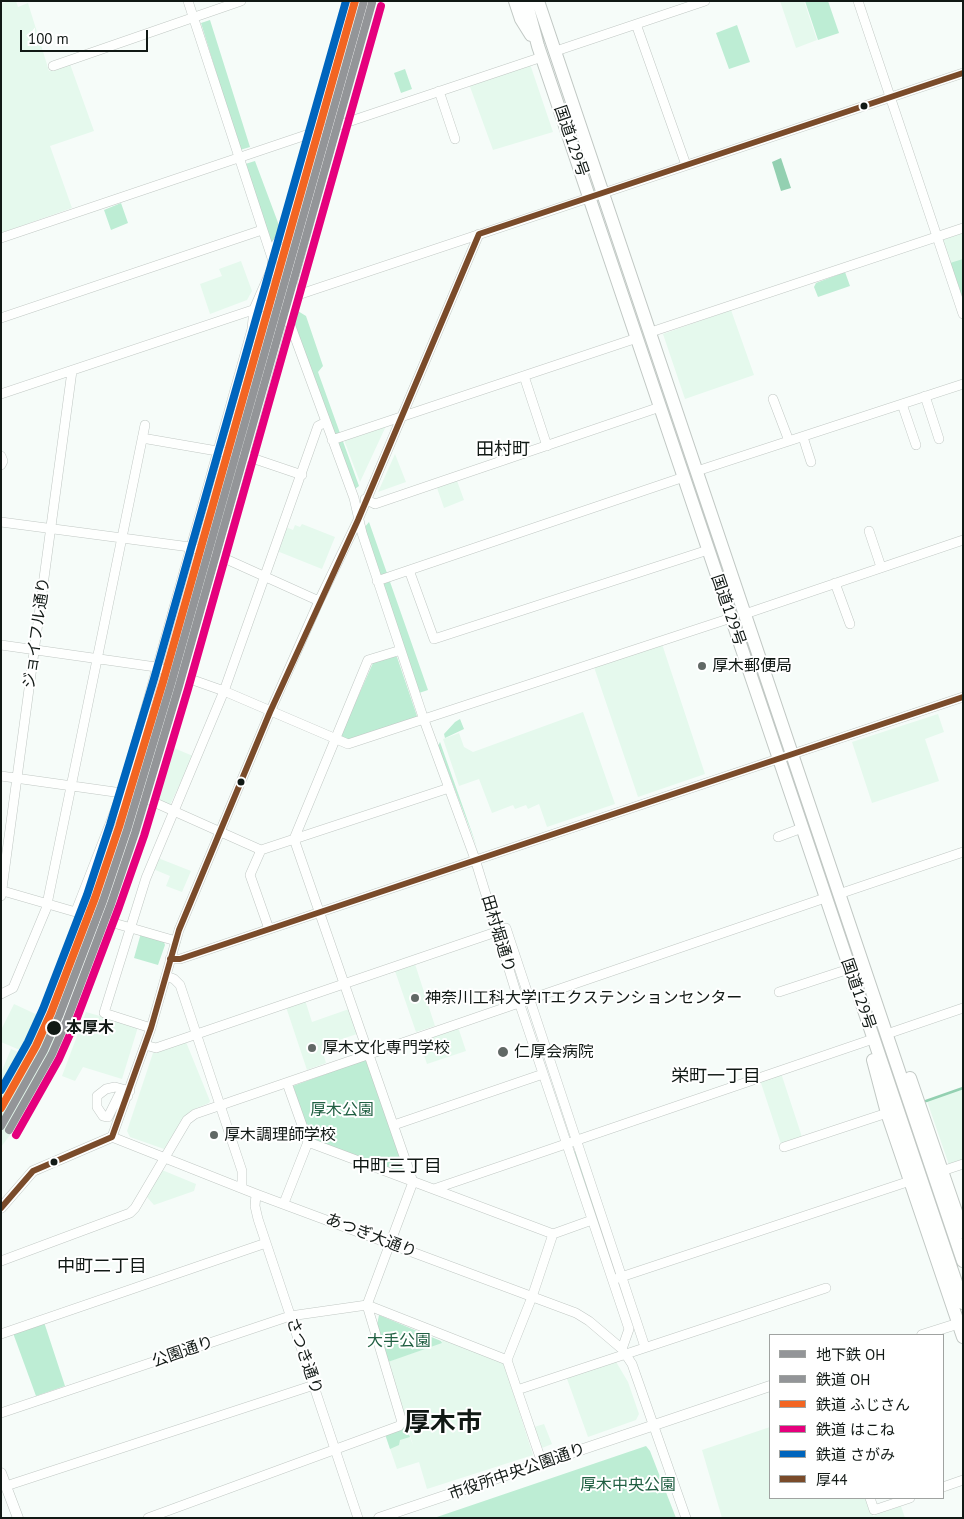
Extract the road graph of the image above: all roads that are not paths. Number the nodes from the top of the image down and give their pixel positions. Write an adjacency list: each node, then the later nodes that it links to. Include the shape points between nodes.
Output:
1 (188, 1): 11 (street)
2 (241, 1): 11 (street)
3 (350, 1): 20 (street)
4 (370, 1): 19 (street, 田村堀通り)
5 (515, 1): 14 (highway)
6 (526, 1): 14 (highway, 国道129号)
7 (538, 1): 13 (highway, 国道129号)
8 (547, 1): 13 (highway)
9 (705, 1): 12 (street)
10 (858, 1): 18 (street)
11 (194, 17): 15 (street); 22 (street)
12 (636, 24): 13 (street); 23 (street)
13 (554, 46): 24 (highway, 国道129号)
14 (540, 51): 17 (street); 25 (highway, 国道129号)
15 (53, 66)
16 (963, 73): 18 (street)
17 (438, 91): 19 (street); 21 (street)
18 (890, 97): 23 (street); 29 (street)
19 (335, 129): 20 (street); 32 (street, 田村堀通り, via 293,281)
20 (313, 130): 22 (street); 31 (street, via 283,234)
21 (455, 133)
22 (240, 158): 27 (street); 30 (street)
23 (686, 165): 24 (street)
24 (604, 192): 25 (street); 36 (highway, 国道129号)
25 (590, 197): 28 (street); 37 (highway, 国道129号)
26 (963, 228): 29 (street)
27 (262, 230): 31 (street); 35 (street)
28 (479, 234): 32 (street); 46 (street)
29 (936, 237): 34 (street); 36 (street)
30 (1, 238)
31 (272, 258): 33 (street, via 272,268)
32 (294, 296): 33 (street); 47 (street, 田村堀通り, via 290,320); 58 (street, via 281,325)
33 (254, 309): 38 (street); 56 (street, via 252,329)
34 (963, 314)
35 (1, 318)
36 (651, 332): 61 (highway, 国道129号)
37 (637, 338): 39 (street); 45 (highway, 国道129号)
38 (72, 370): 41 (street); 67 (street, ジョイフル通り)
39 (524, 376): 46 (street); 55 (street)
40 (963, 384): 42 (street)
41 (1, 394)
42 (925, 396): 44 (street); 51 (street)
43 (773, 399): 53 (street)
44 (902, 404): 49 (street); 54 (street)
45 (660, 407): 55 (street); 63 (highway, 国道129号)
46 (399, 418): 52 (street); 64 (street)
47 (326, 422): 52 (street, 田村堀通り); 62 (street, via 318,426)
48 (145, 425): 50 (street)
49 (803, 437): 53 (street); 59 (street)
50 (142, 438): 56 (street); 69 (street)
51 (939, 439)
52 (332, 440): 65 (street, 田村堀通り, via 354,498)
53 (789, 441): 61 (street)
54 (916, 444)
55 (547, 446): 64 (street, via 537,454 375,504)
56 (217, 452): 58 (street); 71 (street)
57 (1, 456): 60 (street)
58 (246, 456): 62 (street); 73 (street)
59 (812, 462)
60 (1, 465)
61 (698, 471): 80 (highway, 国道129号)
62 (302, 475): 76 (street)
63 (684, 478): 72 (highway, 国道129号); 75 (street)
64 (365, 500): 65 (street)
65 (358, 520): 77 (street, 田村堀通り); 79 (street)
66 (1, 522): 67 (street)
67 (51, 528): 69 (street); 84 (street, ジョイフル通り)
68 (869, 531): 74 (street)
69 (123, 538): 71 (street); 86 (street)
70 (963, 540): 74 (street)
71 (190, 547): 73 (street); 87 (street)
72 (708, 550): 75 (street, via 434,639); 81 (highway, 国道129号)
73 (217, 555): 76 (street); 88 (street)
74 (881, 567): 78 (street)
75 (409, 570): 77 (street)
76 (265, 576): 79 (street); 89 (street)
77 (377, 581): 85 (street, 田村堀通り)
78 (835, 583): 80 (street); 82 (street)
79 (319, 601): 91 (street)
80 (745, 614): 94 (highway, 国道129号)
81 (731, 618): 92 (street); 95 (highway, 国道129号)
82 (850, 624)
83 (1, 645): 84 (street)
84 (34, 650): 86 (street); 97 (street, ジョイフル通り)
85 (401, 650): 92 (street, 田村堀通り); 93 (street, via 368,660)
86 (97, 659): 87 (street); 98 (street)
87 (156, 666): 88 (street); 100 (street)
88 (183, 675): 89 (street); 101 (street)
89 (224, 691): 91 (street); 102 (street)
90 (963, 697): 94 (street)
91 (270, 712): 93 (street); 104 (street)
92 (424, 720): 93 (street, via 348,744); 99 (street, 田村堀通り)
93 (334, 740): 106 (street)
94 (792, 753): 95 (street); 111 (highway, 国道129号)
95 (778, 758): 103 (highway, 国道129号); 109 (street)
96 (1, 776): 97 (street)
97 (18, 778): 98 (street); 110 (street, ジョイフル通り)
98 (70, 786): 100 (street); 113 (street)
99 (449, 788): 106 (street); 109 (street, 田村堀通り)
100 (122, 793): 101 (street); 114 (street)
101 (149, 800): 102 (street)
102 (174, 810): 104 (street); 116 (street, via 146,878)
103 (802, 828): 105 (street); 112 (highway, 国道129号)
104 (220, 831): 107 (street); 120 (street)
105 (778, 837)
106 (294, 839): 107 (street); 115 (street)
107 (261, 850): 118 (street, via 250,876)
108 (963, 852): 111 (street)
109 (475, 860): 115 (street); 119 (street, 田村堀通り)
110 (2, 893): 113 (street)
111 (839, 894): 130 (highway, 国道129号)
112 (825, 898): 122 (highway, 国道129号); 127 (street)
113 (48, 903): 114 (street); 126 (street, via 13,988)
114 (76, 911): 116 (street)
115 (320, 912): 118 (street); 124 (street)
116 (132, 927): 120 (street); 129 (street, via 104,1013)
117 (506, 928): 127 (street)
118 (269, 929): 121 (street, via 180,959)
119 (496, 932): 124 (street); 127 (street, 田村堀通り)
120 (176, 941): 121 (street)
121 (170, 959): 123 (street)
122 (849, 969): 125 (street); 132 (highway, 国道129号)
123 (166, 976): 129 (street); 131 (street, via 180,985)
124 (344, 985): 131 (street); 134 (street)
125 (779, 992)
126 (1, 994)
127 (523, 1000): 134 (street); 135 (street, 田村堀通り); 141 (street)
128 (963, 1008): 130 (street)
129 (151, 1028): 133 (street)
130 (889, 1033): 147 (highway, via 919,1101); 161 (highway, 国道129号)
131 (196, 1034): 133 (street, via 156,1048); 137 (street)
132 (871, 1039): 138 (highway, 国道129号, via 873,1061); 141 (street)
133 (145, 1045): 140 (street)
134 (368, 1054): 136 (street); 139 (street)
135 (543, 1074): 139 (street); 143 (street, 田村堀通り)
136 (287, 1083): 137 (street); 142 (street)
137 (220, 1104): 145 (street, via 187,1120); 150 (street, via 242,1171)
138 (892, 1111): 144 (street); 148 (highway); 166 (highway)
139 (394, 1125): 149 (street)
140 (112, 1137): 145 (street, あつぎ大通り); 154 (main road, via 33,1171)
141 (576, 1139): 143 (street); 162 (street)
142 (308, 1142): 149 (street); 153 (street)
143 (566, 1143): 151 (street); 155 (street, 田村堀通り)
144 (784, 1147)
145 (164, 1158): 150 (street, あつぎ大通り); 160 (street, via 130,1213)
146 (963, 1164): 147 (street)
147 (942, 1171): 156 (highway)
148 (910, 1181): 162 (street); 169 (highway)
149 (413, 1182): 151 (street); 159 (street)
150 (242, 1188): 152 (street, あつぎ大通り)
151 (434, 1189): 157 (street)
152 (256, 1194): 153 (street, あつぎ大通り); 158 (street, さつき通り, via 256,1213)
153 (284, 1203): 159 (street, あつぎ大通り)
154 (1, 1208)
155 (592, 1220): 157 (street); 163 (street, 田村堀通り)
156 (963, 1232)
157 (553, 1234): 165 (street)
158 (266, 1243): 168 (street, さつき通り); 170 (street)
159 (391, 1244): 165 (street, あつぎ大通り); 167 (street)
160 (1, 1260)
161 (963, 1261)
162 (622, 1277): 163 (street); 173 (street)
163 (612, 1280): 174 (street, 田村堀通り, via 629,1329)
164 (826, 1288): 173 (street)
165 (532, 1297): 174 (street, あつぎ大通り, via 589,1321); 175 (street)
166 (963, 1303)
167 (367, 1306): 168 (street, 公園通り); 175 (street); 181 (street, via 402,1422 399,1426)
168 (290, 1316): 176 (street, さつき通り); 179 (street, 公園通り)
169 (960, 1323): 171 (main road); 172 (highway)
170 (1, 1334)
171 (925, 1334)
172 (963, 1337)
173 (645, 1348): 174 (street)
174 (624, 1352): 178 (street); 180 (street, via 637,1376)
175 (507, 1360): 178 (street)
176 (314, 1385): 181 (street, さつき通り); 185 (street)
177 (769, 1386): 180 (main road, 市役所中央公園通り)
178 (517, 1390): 182 (street)
179 (1, 1413)
180 (654, 1425): 182 (main road, 市役所中央公園通り); 193 (street)
181 (335, 1448): 190 (street); 191 (street, さつき通り)
182 (542, 1463): 192 (main road, 市役所中央公園通り)
183 (1, 1473): 185 (main road)
184 (963, 1480): 186 (street)
185 (6, 1486): 189 (main road)
186 (944, 1487)
187 (870, 1499): 188 (street, via 874,1510)
188 (907, 1499)
189 (18, 1518)
190 (148, 1518)
191 (358, 1518)
192 (379, 1518)
193 (686, 1518)

